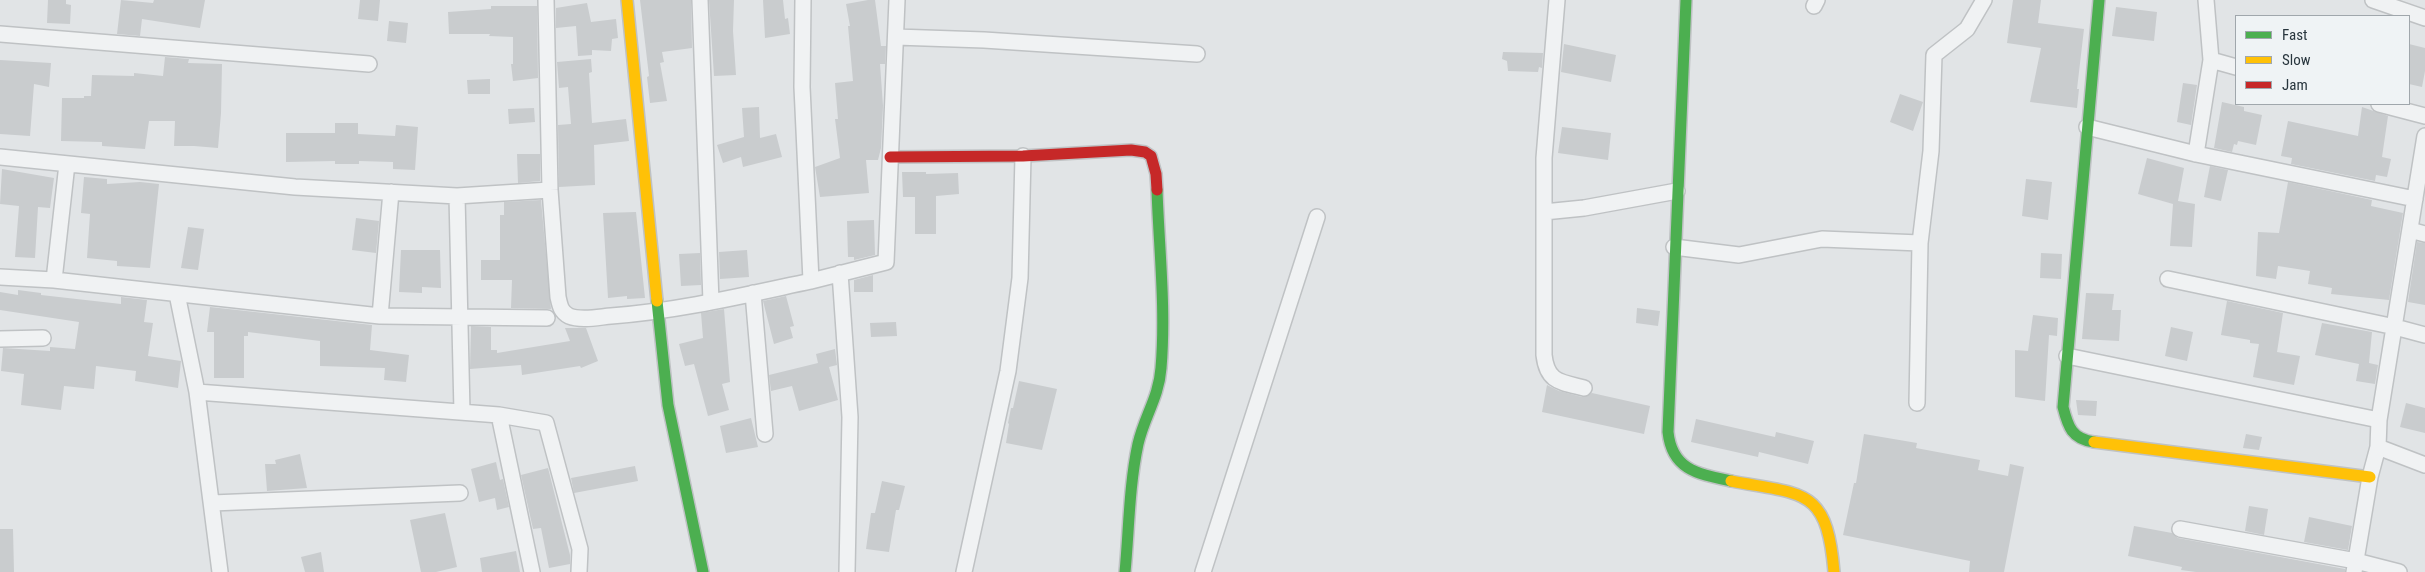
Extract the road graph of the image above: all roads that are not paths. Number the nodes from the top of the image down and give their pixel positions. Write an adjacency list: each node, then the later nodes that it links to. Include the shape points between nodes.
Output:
1 (546, 0): 29 (street)
2 (627, 0): 48 (street)
3 (700, 0): 47 (street)
4 (804, 0): 44 (street, via 802,86)
5 (897, 0): 14 (street)
6 (1557, 0): 34 (street, via 1544,158)
7 (1686, 0): 30 (street)
8 (1984, 0): 38 (street, via 1967,29 1934,55 1931,151)
9 (2099, 0): 21 (street)
10 (2206, 0): 16 (street)
11 (2373, 0): 12 (street)
12 (2425, 18)
13 (0, 34): 17 (street)
14 (896, 37): 15 (street); 26 (street)
15 (1197, 54)
16 (2210, 60): 18 (street); 23 (street)
17 (370, 64)
18 (2235, 67)
19 (2383, 105): 20 (street)
20 (2425, 116)
21 (2086, 126): 23 (street); 56 (street)
22 (2425, 136): 28 (street)
23 (2196, 154): 33 (street)
24 (1023, 156): 26 (street); 76 (street, via 1020,278 1008,371); 77 (street, via 1131,150 1145,152 1155,164 1163,337 1161,369 1158,392 1139,441 1134,466)
25 (0, 157): 27 (street)
26 (890, 157): 40 (street, via 886,262)
27 (66, 164): 31 (street, via 295,187); 43 (street)
28 (2422, 171): 33 (street)
29 (550, 190): 32 (street); 48 (street, via 558,297 564,313 572,317 593,318)
30 (1677, 190): 34 (street); 39 (street)
31 (391, 192): 32 (street); 49 (street)
32 (457, 196): 50 (street)
33 (2415, 200): 36 (street)
34 (1544, 212): 57 (street, via 1545,366 1557,381)
35 (1317, 217): 78 (street)
36 (2410, 230): 37 (street); 52 (street)
37 (2425, 234)
38 (1920, 243): 39 (street, via 1822,239 1739,255); 59 (street)
39 (1674, 248): 79 (street, via 1670,447 1678,462 1693,472 1784,490 1811,500 1822,514 1831,543)
40 (840, 273): 44 (street); 75 (street, via 850,418)
41 (0, 277): 43 (street)
42 (2168, 278): 52 (street)
43 (54, 280): 46 (street)
44 (811, 281): 45 (street)
45 (753, 293): 47 (street); 63 (street)
46 (177, 294): 49 (street); 58 (street)
47 (711, 302): 48 (street)
48 (659, 312): 74 (street, via 668,405)
49 (380, 316): 50 (street)
50 (461, 317): 51 (street); 60 (street)
51 (547, 318)
52 (2394, 327): 53 (street); 62 (street)
53 (2425, 335)
54 (43, 338): 55 (street)
55 (0, 339)
56 (2067, 356): 62 (street); 66 (street, via 2063,407 2073,437 2152,451)
57 (1584, 388)
58 (197, 392): 60 (street); 68 (street)
59 (1917, 403)
60 (462, 412): 61 (street)
61 (499, 415): 72 (street); 73 (street, via 546,423 578,540)
62 (2379, 420): 64 (street)
63 (765, 434)
64 (2378, 447): 65 (street); 66 (street)
65 (2425, 465)
66 (2370, 477): 70 (street)
67 (460, 493): 68 (street)
68 (212, 503): 71 (street)
69 (2180, 529): 70 (street)
70 (2355, 566): 80 (street)
71 (220, 572)
72 (532, 572)
73 (579, 572)
74 (703, 572)
75 (847, 572)
76 (964, 572)
77 (1125, 572)
78 (1203, 572)
79 (1834, 572)
80 (2399, 572)

